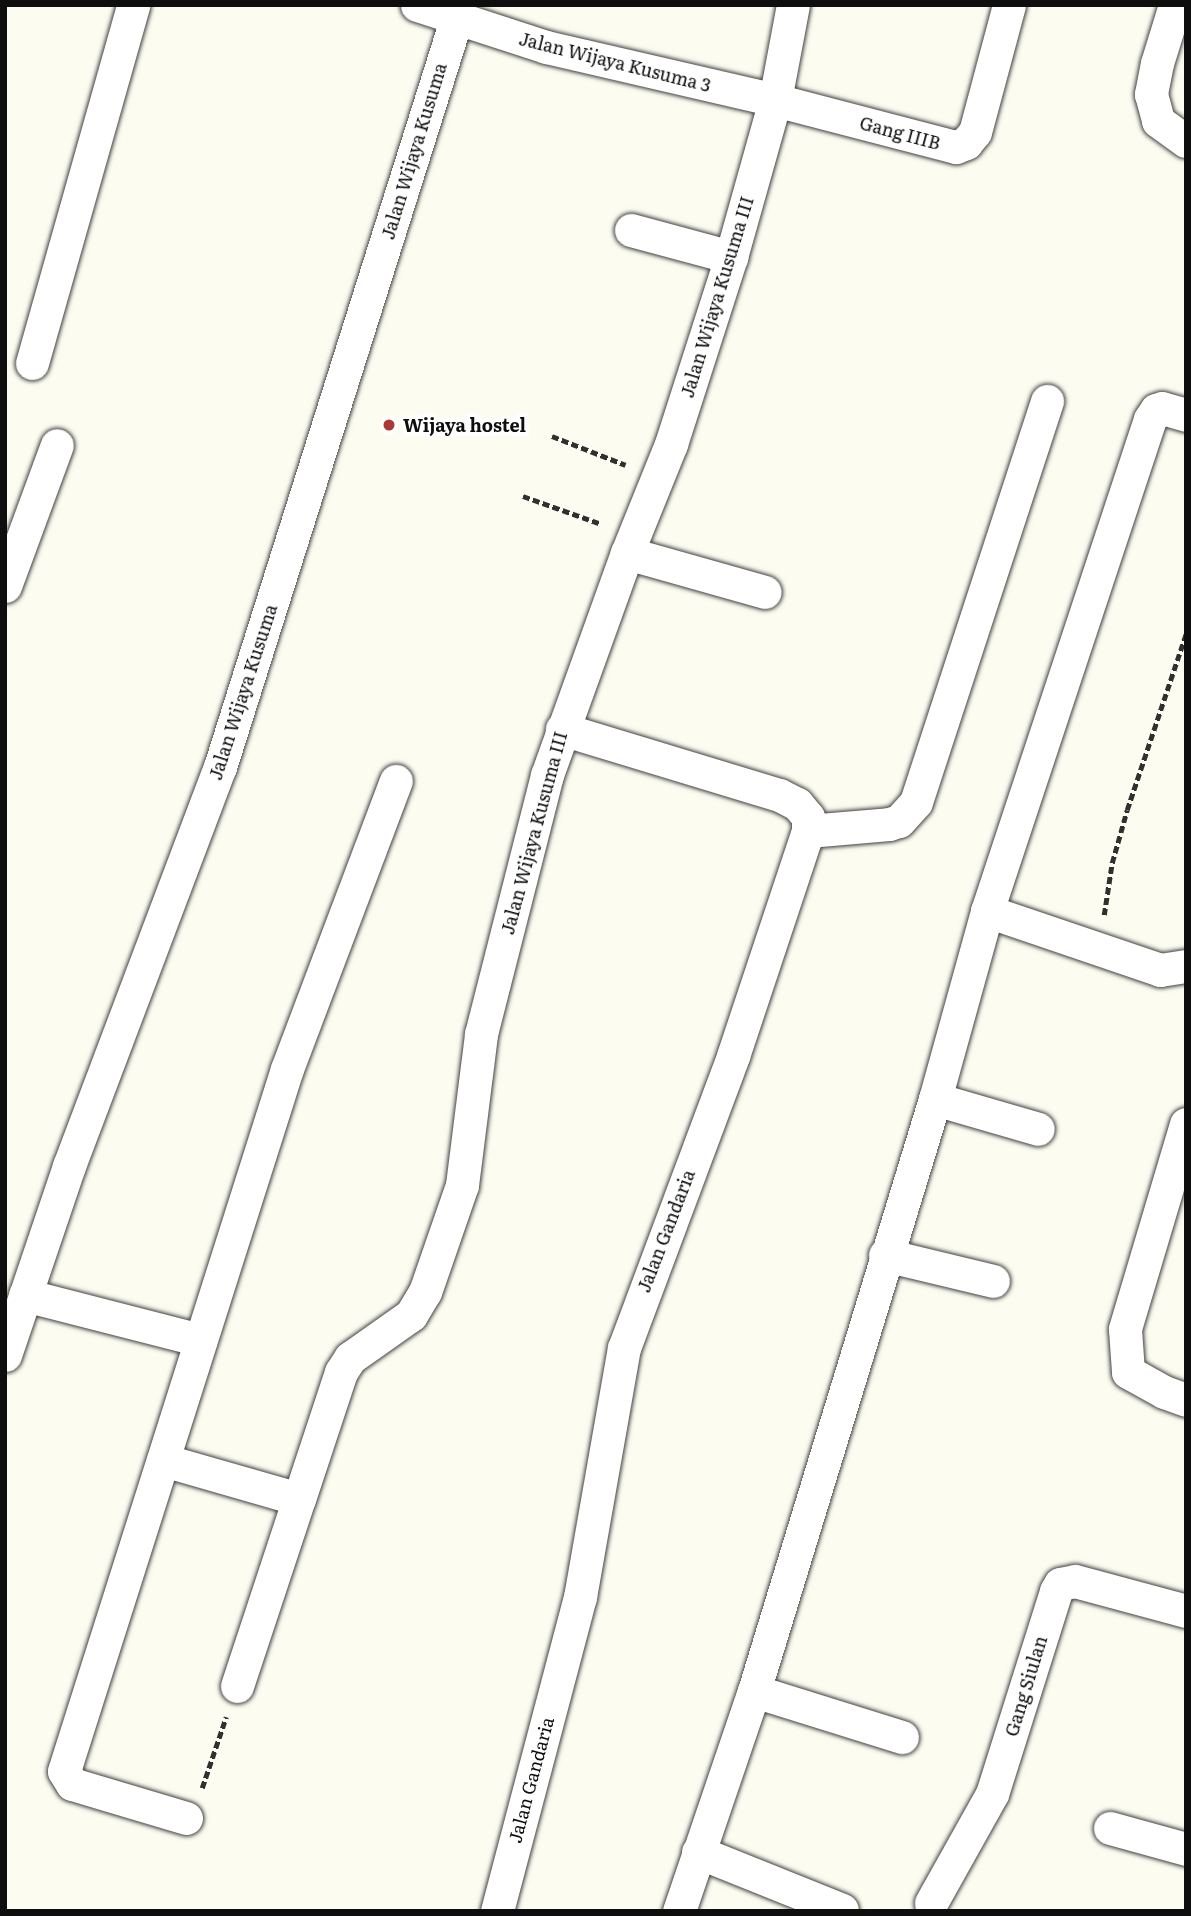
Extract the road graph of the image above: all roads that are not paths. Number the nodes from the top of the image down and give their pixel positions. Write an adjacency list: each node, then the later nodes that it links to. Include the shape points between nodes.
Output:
1 (133, 5): 10 (street)
2 (793, 5): 6 (street, Jalan Wijaya Kusuma III)
3 (1009, 5): 6 (street, Gang IIIB, via 975,132 966,143 956,147)
4 (1175, 5): 7 (street, via 1151,94 1158,121)
5 (432, 10): 6 (street, Jalan Wijaya Kusuma 3, via 546,47); 27 (street, Jalan Wijaya Kusuma, via 220,767)
6 (775, 100): 9 (street, Jalan Wijaya Kusuma III)
7 (1183, 140)
8 (631, 230): 9 (street)
9 (731, 257): 14 (street, Jalan Wijaya Kusuma III)
10 (32, 363)
11 (1047, 401): 19 (street, via 916,802 899,821 889,824)
12 (1186, 415): 20 (street, via 1162,408 1150,419)
13 (57, 445): 15 (street)
14 (630, 544): 16 (street); 17 (street, Jalan Wijaya Kusuma III)
15 (5, 586)
16 (765, 592)
17 (562, 729): 19 (street, via 779,794 808,817); 32 (street, Jalan Wijaya Kusuma III, via 481,1034 458,1199 417,1310 350,1357 341,1372)
18 (396, 781): 28 (street, via 287,1069)
19 (808, 831): 43 (street, Jalan Gandaria, via 733,1056 624,1348 580,1597)
20 (987, 911): 21 (street, via 1160,970); 22 (street)
21 (1186, 966)
22 (935, 1099): 24 (street); 25 (street)
23 (1186, 1125): 30 (street, via 1125,1329 1128,1371)
24 (1038, 1129)
25 (885, 1255): 26 (street); 35 (street)
26 (993, 1281)
27 (25, 1295): 28 (street); 29 (street, Jalan Wijaya Kusuma)
28 (201, 1340): 31 (street)
29 (5, 1355)
30 (1186, 1400)
31 (163, 1460): 32 (street); 37 (street, via 63,1774 72,1784)
32 (299, 1499): 34 (street, Jalan Wijaya Kusuma III)
33 (1186, 1611): 41 (street, Gang Siulan, via 1075,1581 1060,1584 992,1794)
34 (237, 1686)
35 (754, 1691): 36 (street); 40 (street)
36 (902, 1737)
37 (186, 1818)
38 (1110, 1828): 39 (street)
39 (1186, 1849)
40 (698, 1852): 42 (street); 44 (street)
41 (931, 1903)
42 (842, 1910)
43 (497, 1911)
44 (679, 1911)

